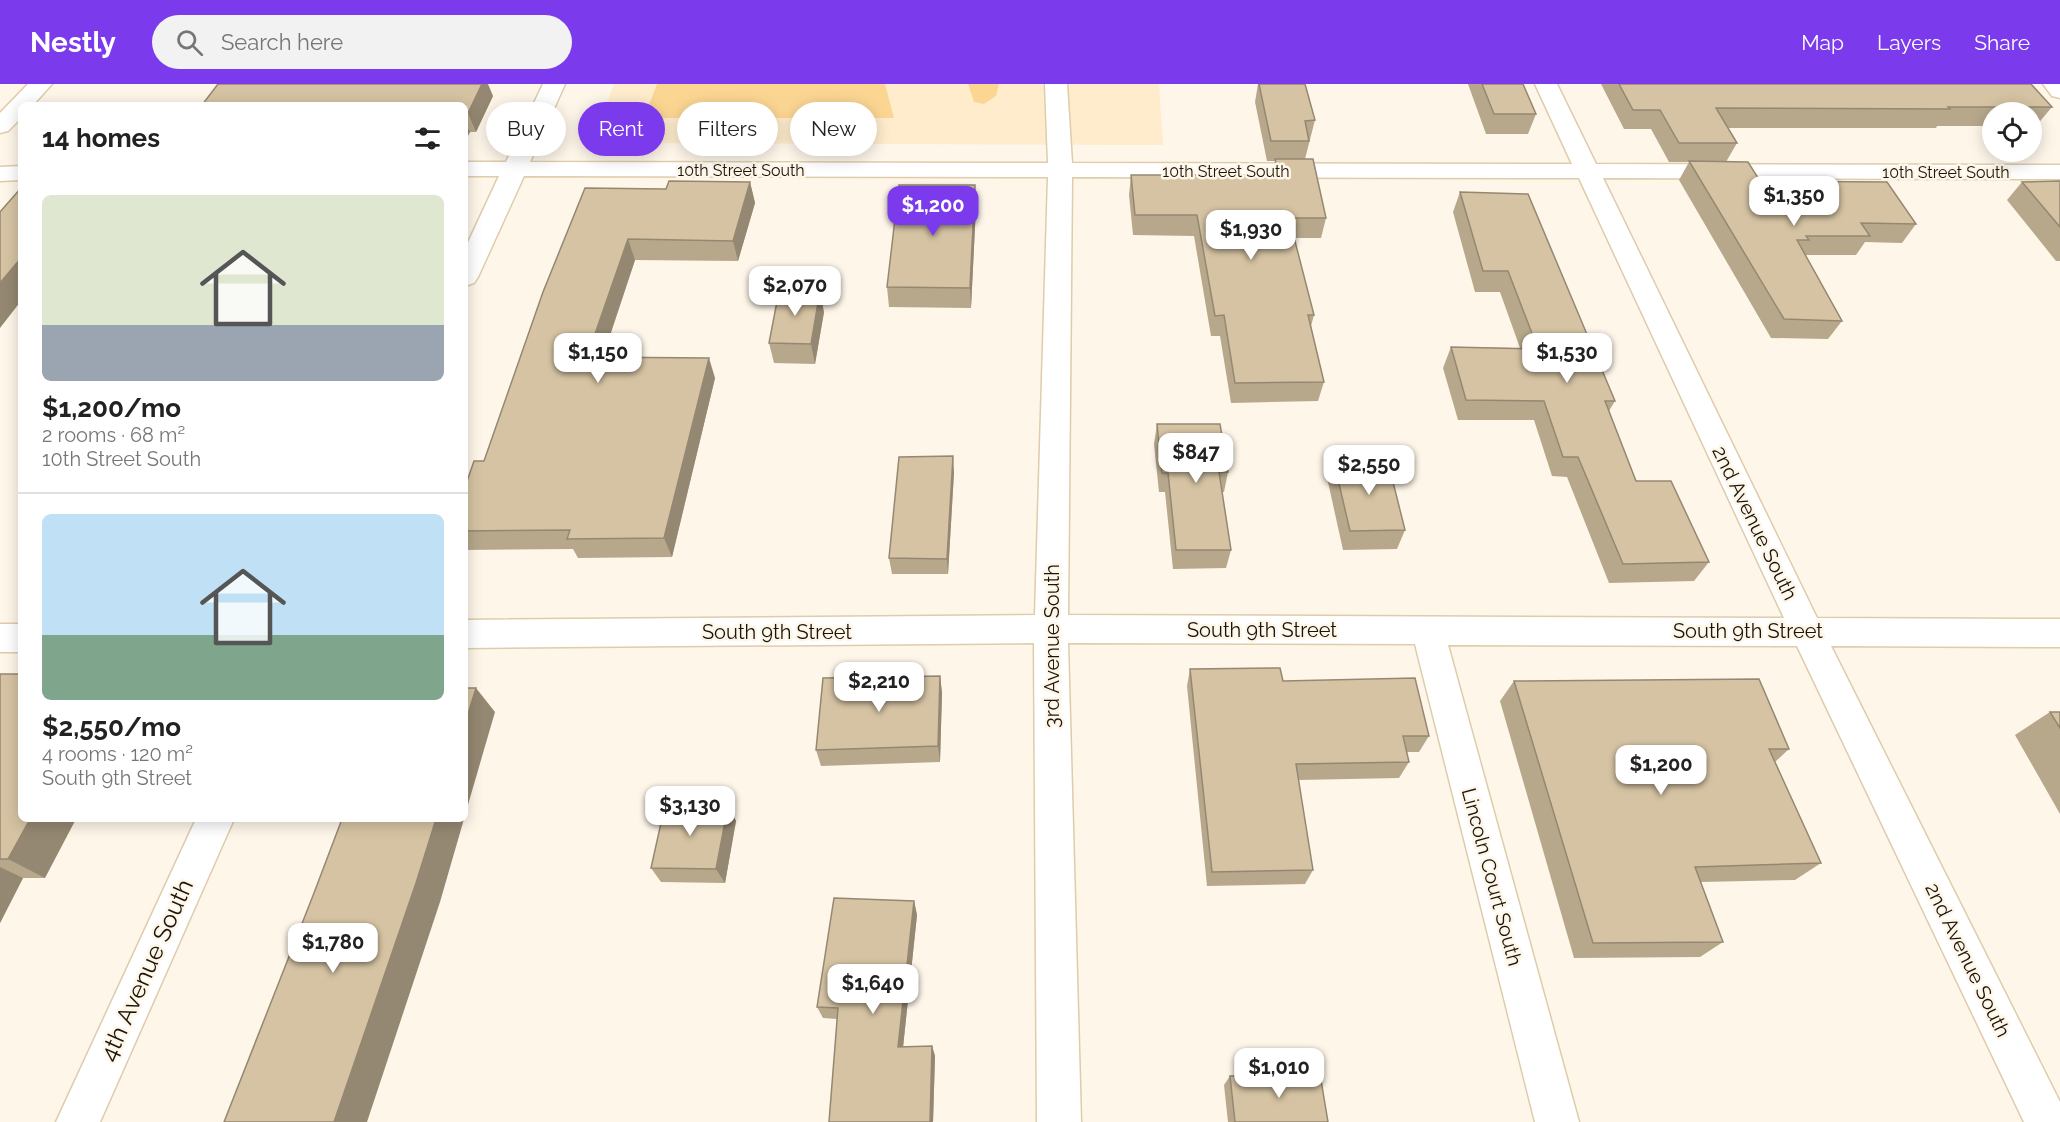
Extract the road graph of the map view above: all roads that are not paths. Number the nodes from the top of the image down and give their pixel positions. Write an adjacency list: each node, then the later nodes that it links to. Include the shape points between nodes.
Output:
1 (41, 84): 7 (street)
2 (555, 84): 11 (street)
3 (1056, 84): 12 (street, 3rd Avenue South)
4 (1546, 84): 15 (street, 2nd Avenue South)
5 (2054, 84): 6 (street)
6 (2060, 90)
7 (23, 102)
8 (18, 108): 9 (street)
9 (0, 126)
10 (468, 169): 11 (street, 10th Street South)
11 (515, 169): 12 (street, 10th Street South); 17 (street)
12 (1060, 171): 15 (street, 10th Street South); 18 (street, 3rd Avenue South)
13 (2060, 172): 15 (street, 10th Street South)
14 (18, 173): 16 (street)
15 (1588, 173): 20 (street, 2nd Avenue South)
16 (0, 174)
17 (468, 271)
18 (1051, 629): 19 (street, South 9th Street); 22 (street, South 9th Street); 27 (street, 3rd Avenue South)
19 (1428, 631): 20 (street, South 9th Street); 28 (street, Lincoln Court South)
20 (1807, 631): 21 (street, South 9th Street); 29 (street, 2nd Avenue South)
21 (2060, 633)
22 (468, 634)
23 (0, 638): 24 (street)
24 (18, 638)
25 (213, 822): 26 (street, 4th Avenue South)
26 (78, 1122)
27 (1059, 1122)
28 (1557, 1122)
29 (2047, 1122)

